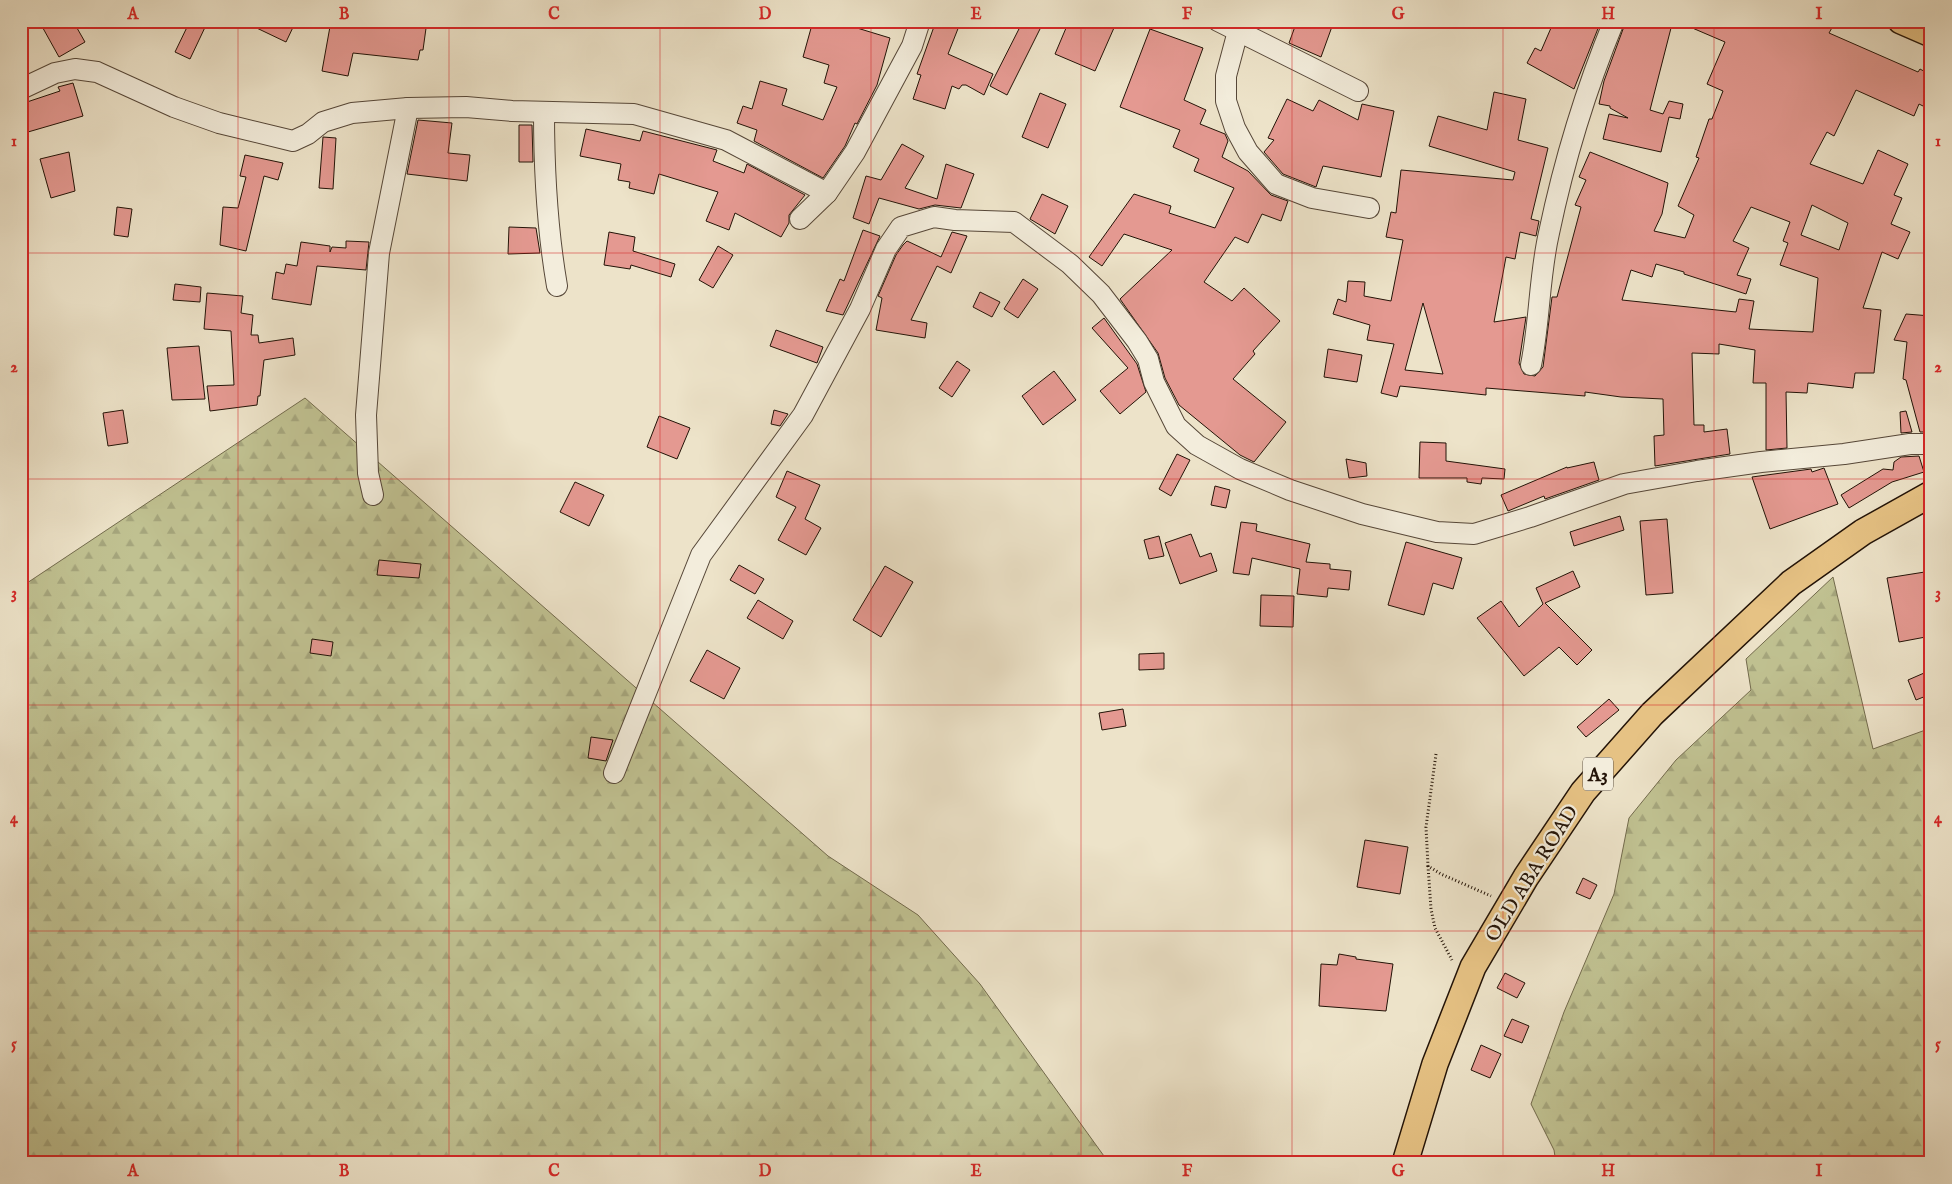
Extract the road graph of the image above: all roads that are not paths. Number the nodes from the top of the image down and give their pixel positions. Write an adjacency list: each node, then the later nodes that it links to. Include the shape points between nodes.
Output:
1 (920, 21): 11 (street, via 912,46 898,72 854,152)
2 (1218, 21): 5 (street)
3 (1614, 21): 15 (street, via 1583,109 1548,234)
4 (1901, 21): 6 (main road)
5 (1238, 31): 8 (street); 12 (street, via 1226,76 1226,101 1248,152 1276,184 1312,198)
6 (1931, 34)
7 (21, 89): 9 (street, via 55,73 75,68 97,72 174,107 220,123 293,141 323,122 352,113)
8 (1358, 91)
9 (408, 108): 10 (street, via 466,107); 18 (street, via 379,253 366,415 368,473)
10 (544, 112): 11 (street, via 634,114 726,140); 14 (street, via 544,184 549,240)
11 (827, 193): 13 (street)
12 (1369, 208)
13 (800, 220)
14 (558, 286)
15 (1531, 365)
16 (1931, 444): 19 (street, via 1688,472 1624,484 1474,534 1437,532 1362,514 1290,490 1240,469 1197,445 1176,426 1137,341 1101,294 1070,264 1014,222 934,217 901,227 886,249 860,309 803,414 700,555)
17 (1931, 494): 20 (main road, OLD ABA ROAD / A3, via 1863,532 1791,583 1652,714 1583,792 1526,877 1473,967 1435,1064)
18 (373, 495)
19 (614, 773)
20 (1405, 1163)

